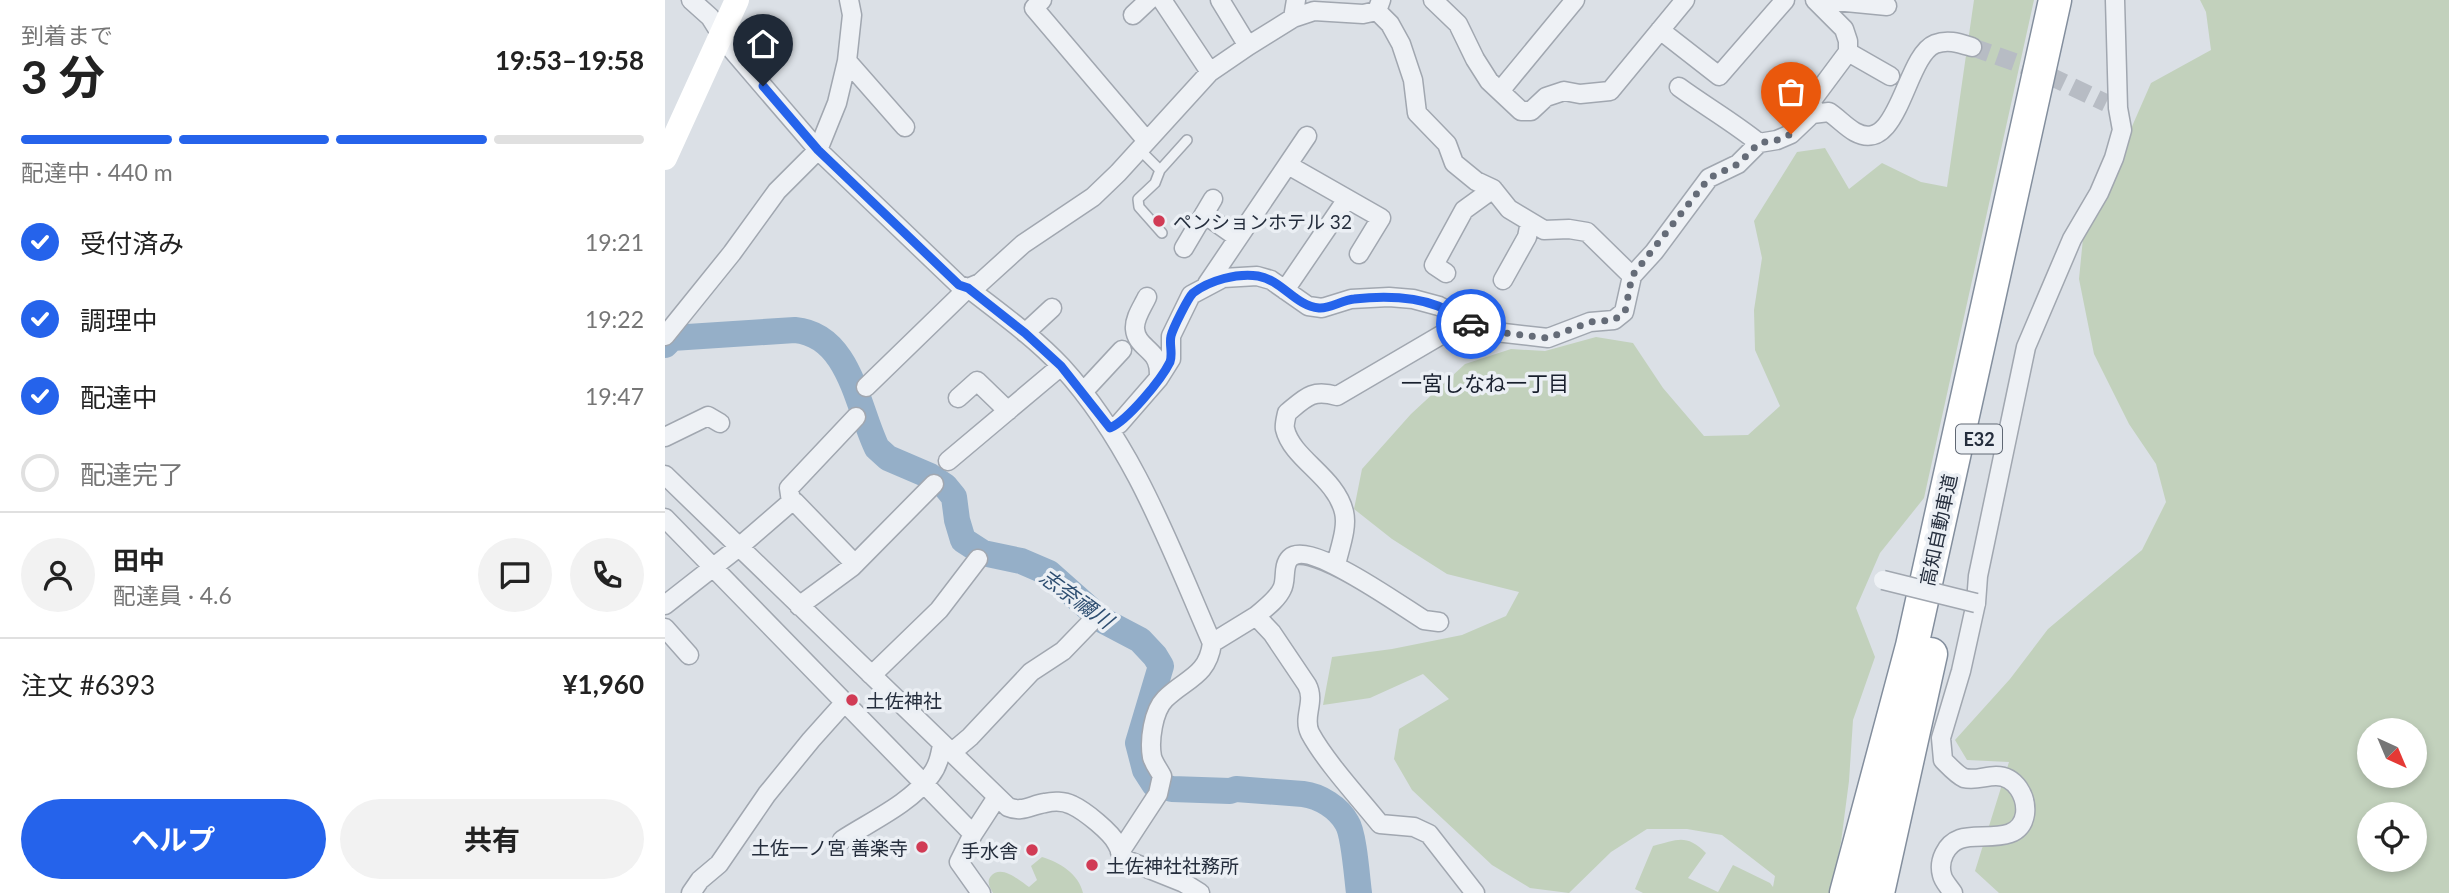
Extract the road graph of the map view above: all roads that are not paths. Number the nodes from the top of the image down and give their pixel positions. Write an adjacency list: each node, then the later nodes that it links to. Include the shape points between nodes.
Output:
1 (691, 0): 22 (street, via 710,17)
2 (737, 0): 22 (main road)
3 (849, 0): 26 (street)
4 (1042, 0): 36 (street, via 1034,8)
5 (1149, 0): 20 (street)
6 (1162, 0): 27 (street)
7 (1220, 0): 23 (street)
8 (1575, 0): 30 (street)
9 (1685, 0): 21 (street)
10 (1785, 0): 21 (street, via 1719,76)
11 (1815, 0): 25 (street, via 1844,29)
12 (1825, 0): 18 (street)
13 (2055, 0): 98 (highway, 高知自動車道 / E32, via 1912,646)
14 (2077, 0): 98 (highway, 高知自動車道 / E32)
15 (2115, 0): 81 (street, via 2112,105 2122,130 2099,193 2072,239 2026,347)
16 (1435, 1): 30 (street, via 1458,24 1475,59)
17 (1379, 6): 19 (street, via 1363,14); 41 (street, via 1401,44 1413,80 1417,113 1447,144 1454,163)
18 (1887, 6)
19 (1294, 9): 23 (street)
20 (1133, 15)
21 (1660, 30): 30 (street, via 1610,91 1564,91 1546,97 1531,111 1521,111)
22 (721, 36): 37 (street); 38 (main road)
23 (1248, 46): 27 (street)
24 (1972, 47): 31 (street, via 1950,41 1933,44 1922,53 1893,117 1873,135 1857,133 1829,112)
25 (1849, 51): 28 (street); 31 (street, via 1813,99)
26 (847, 61): 32 (street); 37 (street, via 837,103)
27 (1210, 72): 36 (street)
28 (1890, 76)
29 (1679, 87): 35 (street)
30 (1500, 91)
31 (1812, 114): 35 (street, via 1791,134)
32 (905, 127)
33 (1307, 136): 39 (street)
34 (1187, 140): 40 (lane)
35 (1759, 143): 49 (street, via 1738,164 1709,178)
36 (1143, 145): 40 (lane); 52 (street, via 1093,197)
37 (818, 150): 52 (street, via 959,285); 58 (street, via 777,191)
38 (665, 158)
39 (1288, 164): 42 (street); 45 (street)
40 (1160, 170): 44 (lane, via 1158,186 1137,204)
41 (1493, 189): 43 (street, via 1509,209); 48 (street, via 1464,210 1434,265)
42 (1353, 195): 47 (street, via 1381,218); 53 (street)
43 (1530, 222): 49 (street, via 1544,230 1587,232); 50 (street, via 1527,237)
44 (1162, 233)
45 (1238, 238): 46 (street, via 1208,206); 51 (street)
46 (1184, 248)
47 (1359, 254)
48 (1446, 273)
49 (1632, 276): 56 (street, via 1625,312 1614,320 1590,322 1548,338 1487,331)
50 (1503, 280)
51 (1206, 286): 53 (street, via 1223,278 1257,276); 61 (street, via 1191,295 1171,336 1171,359)
52 (968, 288): 57 (street); 62 (street)
53 (1285, 290): 56 (street, via 1308,306 1322,308 1351,299 1413,299 1439,306)
54 (1147, 296): 61 (street, via 1135,330 1154,356)
55 (1052, 307): 57 (street)
56 (1465, 321): 78 (street, via 1337,396 1310,394 1287,413 1285,428 1293,444 1333,487 1345,513)
57 (1025, 333): 60 (street)
58 (665, 336)
59 (1122, 350): 63 (street)
60 (1061, 366): 63 (street); 65 (street)
61 (1160, 378): 68 (street, via 1119,424)
62 (866, 387)
63 (1083, 392): 68 (street)
64 (958, 398): 65 (street, via 977,381)
65 (1008, 411): 70 (street)
66 (856, 417): 73 (street, via 789,488)
67 (720, 423): 69 (street, via 708,416)
68 (1110, 428): 88 (street, via 1153,506)
69 (665, 437)
70 (948, 461)
71 (665, 475): 75 (street)
72 (934, 484): 77 (street)
73 (790, 502): 75 (street); 77 (street)
74 (665, 518): 79 (street)
75 (739, 547): 79 (street); 83 (street)
76 (978, 559): 90 (street, via 939,610)
77 (855, 564): 83 (street)
78 (1336, 565): 84 (street, via 1307,555 1290,558 1282,590); 86 (street, via 1424,620)
79 (713, 567): 82 (street); 91 (street)
80 (1883, 580): 81 (street, bridge)
81 (1976, 603): 103 (street, via 1941,738 1943,760 1962,778 1999,776 2015,783 2025,801 2024,818 2013,832 1961,838 1948,846 1942,875)
82 (665, 605)
83 (799, 606): 90 (street)
84 (1255, 616): 88 (street); 102 (street, via 1307,685 1311,694 1308,728 1380,824 1414,827 1429,834)
85 (1093, 620): 92 (street, via 1062,651 1031,672 969,737)
86 (1439, 622)
87 (665, 628): 89 (street)
88 (1212, 643): 97 (street, via 1205,666 1158,708 1151,748 1162,776 1158,794)
89 (689, 655)
90 (870, 674): 92 (street)
91 (845, 702): 93 (street); 99 (street, via 767,794 719,864)
92 (946, 749): 93 (street); 94 (street)
93 (924, 783): 95 (street); 96 (street)
94 (997, 797): 95 (street); 97 (street, via 1014,810 1042,803 1072,804 1114,839)
95 (973, 834): 100 (street, via 959,862)
96 (842, 840)
97 (1120, 852): 101 (street, via 1124,859)
98 (1865, 882)
99 (691, 893)
100 (981, 893)
101 (1200, 893)
102 (1475, 893)
103 (1953, 893)

